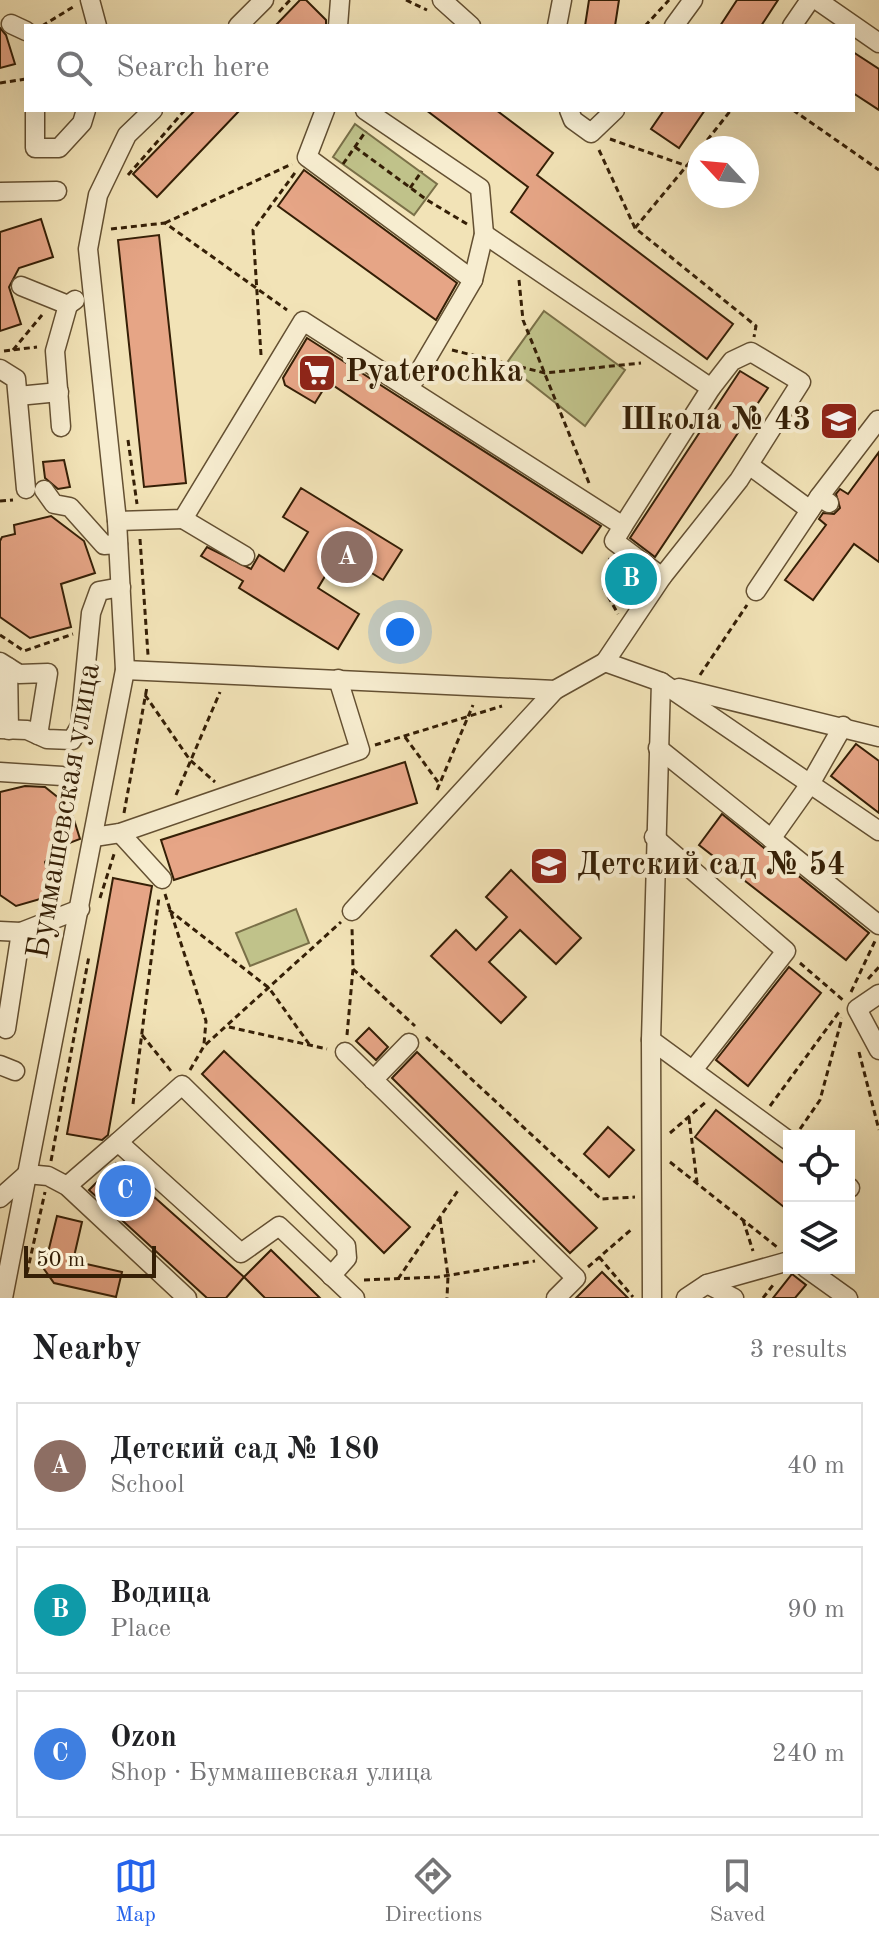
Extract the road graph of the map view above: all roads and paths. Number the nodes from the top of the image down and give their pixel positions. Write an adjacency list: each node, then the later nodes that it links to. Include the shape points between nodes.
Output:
1 (83, 0): 11 (path)
2 (90, 0): 12 (street)
3 (264, 0): 13 (street)
4 (340, 0): 14 (street)
5 (442, 0): 15 (street)
6 (562, 0): 16 (street)
7 (669, 0): 17 (path)
8 (693, 0): 18 (street)
9 (810, 0): 19 (street)
10 (817, 0): 20 (street)
11 (45, 24)
12 (96, 24)
13 (240, 24)
14 (338, 24)
15 (469, 24)
16 (557, 24)
17 (647, 24)
18 (675, 24)
19 (793, 24)
20 (852, 24)
21 (855, 26): 22 (street)
22 (879, 43)
23 (24, 79): 24 (path)
24 (0, 83)
25 (35, 112): 26 (street, via 35,148 59,148)
26 (85, 112)
27 (151, 112): 52 (street, Буммашевская улица, via 127,135 98,195 88,249)
28 (324, 112): 38 (street)
29 (570, 112): 34 (street)
30 (613, 112): 34 (street)
31 (729, 112): 35 (path)
32 (796, 112): 40 (path)
33 (370, 114): 36 (path); 37 (street)
34 (591, 133): 39 (path); 46 (path)
35 (710, 136)
36 (355, 147): 41 (path); 42 (path)
37 (432, 156): 42 (path); 48 (street, via 480,188)
38 (307, 157): 41 (street); 45 (path); 53 (path, via 253,230)
39 (687, 166): 46 (path)
40 (879, 170)
41 (334, 177): 50 (street)
42 (410, 188): 48 (path)
43 (57, 191): 44 (street)
44 (0, 192)
45 (165, 223): 47 (path); 53 (path)
46 (635, 228): 60 (path, via 756,326)
47 (107, 229)
48 (484, 234): 49 (street); 50 (street)
49 (516, 258): 61 (street); 64 (path, via 523,320)
50 (473, 280): 57 (street)
51 (21, 286): 54 (street)
52 (90, 290): 54 (street); 75 (street, Буммашевская улица)
53 (257, 290): 55 (path); 63 (path, via 261,365)
54 (61, 302): 56 (street); 58 (path)
55 (303, 321): 63 (street); 66 (street)
56 (56, 344): 58 (path); 67 (street)
57 (434, 346): 64 (path); 66 (street)
58 (13, 350): 59 (path)
59 (0, 351)
60 (751, 352): 65 (street, via 732,361); 71 (street, via 801,382)
61 (665, 360): 64 (path); 65 (street)
62 (0, 369): 68 (street, via 16,379)
63 (269, 371): 74 (street)
64 (545, 373): 72 (path)
65 (711, 388): 76 (street)
66 (409, 389): 76 (street)
67 (59, 392): 68 (street); 70 (street)
68 (18, 396): 77 (street, via 35,490 54,504 70,507 104,545)
69 (878, 420): 73 (street)
70 (61, 427)
71 (749, 465): 73 (street); 79 (street)
72 (590, 486)
73 (819, 503): 81 (street)
74 (183, 519): 75 (street); 78 (street)
75 (117, 521): 77 (street, Буммашевская улица)
76 (619, 533): 79 (street); 82 (path, via 604,589)
77 (118, 544): 80 (street, Буммашевская улица)
78 (245, 556)
79 (662, 577): 82 (street)
80 (121, 587): 83 (street, via 99,591); 87 (street, Буммашевская улица)
81 (756, 591): 93 (path)
82 (629, 626): 85 (street)
83 (89, 630): 84 (path, via 24,651); 99 (street, via 80,726 72,740)
84 (0, 635)
85 (605, 662): 90 (street); 92 (street)
86 (4, 664): 98 (street); 99 (street, via 19,674 48,673)
87 (125, 670): 88 (street); 115 (street, Буммашевская улица)
88 (227, 674): 89 (street); 104 (path)
89 (338, 679): 91 (street); 103 (street)
90 (661, 682): 93 (street); 102 (street); 108 (street)
91 (482, 686): 92 (street); 96 (path)
92 (555, 690): 111 (street)
93 (689, 691): 97 (street)
94 (145, 695): 104 (path)
95 (511, 703): 96 (path)
96 (467, 717): 100 (path); 107 (path)
97 (843, 726): 101 (street); 108 (street)
98 (4, 730): 99 (street)
99 (38, 735)
100 (404, 735): 103 (path); 107 (path)
101 (879, 737)
102 (658, 748): 116 (street); 117 (street)
103 (360, 750): 109 (street)
104 (190, 760): 109 (path); 112 (path)
105 (0, 772): 106 (street)
106 (62, 776)
107 (439, 784): 110 (path); 111 (path)
108 (810, 784): 113 (street); 117 (street)
109 (230, 795): 112 (street)
110 (433, 798)
111 (453, 801): 121 (street)
112 (166, 817): 114 (street)
113 (879, 831)
114 (120, 833): 115 (street); 118 (street)
115 (94, 837): 119 (street, Буммашевская улица)
116 (654, 837): 126 (street); 134 (street)
117 (771, 839): 122 (street)
118 (162, 879): 120 (path); 133 (path)
119 (80, 909): 125 (street); 150 (street, Буммашевская улица)
120 (169, 910): 128 (path); 137 (path, via 206,1021)
121 (352, 911): 127 (path); 128 (path)
122 (879, 925)
123 (0, 931): 125 (street)
124 (879, 931): 130 (path)
125 (21, 932): 132 (street)
126 (786, 951): 130 (path); 140 (street)
127 (353, 969): 139 (path); 155 (path, via 601,1199)
128 (269, 988): 131 (path); 136 (path)
129 (879, 994): 138 (street, via 857,1009)
130 (846, 1003): 144 (path); 146 (path, via 820,1100)
131 (227, 1027): 136 (path); 137 (path)
132 (6, 1029)
133 (142, 1035): 142 (path); 148 (path)
134 (651, 1040): 140 (street); 149 (street)
135 (409, 1043): 141 (street)
136 (310, 1045): 139 (path)
137 (204, 1046): 142 (path)
138 (879, 1050)
139 (345, 1052): 141 (street)
140 (693, 1070): 143 (street)
141 (373, 1080): 151 (street)
142 (182, 1085): 148 (street); 162 (street, via 346,1246 347,1258)
143 (721, 1088): 145 (path); 147 (street)
144 (767, 1110)
145 (689, 1118): 149 (path); 152 (path)
146 (800, 1130)
147 (783, 1136)
148 (124, 1137): 153 (street); 162 (street, via 241,1253 279,1226)
149 (652, 1147): 152 (path); 155 (street)
150 (27, 1174): 153 (street, via 48,1176); 154 (street); 166 (street, Буммашевская улица)
151 (469, 1174): 156 (path); 159 (street)
152 (697, 1183): 157 (path)
153 (67, 1186): 167 (street)
154 (0, 1198)
155 (651, 1204): 158 (path); 172 (street)
156 (440, 1217): 161 (path); 164 (path)
157 (783, 1255): 165 (street)
158 (599, 1257): 163 (path); 171 (path)
159 (554, 1258): 161 (path); 163 (street)
160 (814, 1274): 175 (street)
161 (448, 1276): 164 (path); 169 (path)
162 (334, 1278): 164 (path); 168 (street)
163 (576, 1278): 170 (street)
164 (398, 1279)
165 (707, 1284): 173 (street); 174 (street)
166 (3, 1298)
167 (187, 1298)
168 (355, 1298)
169 (447, 1298)
170 (556, 1298)
171 (633, 1298)
172 (652, 1298)
173 (686, 1298)
174 (734, 1298)
175 (848, 1298)

